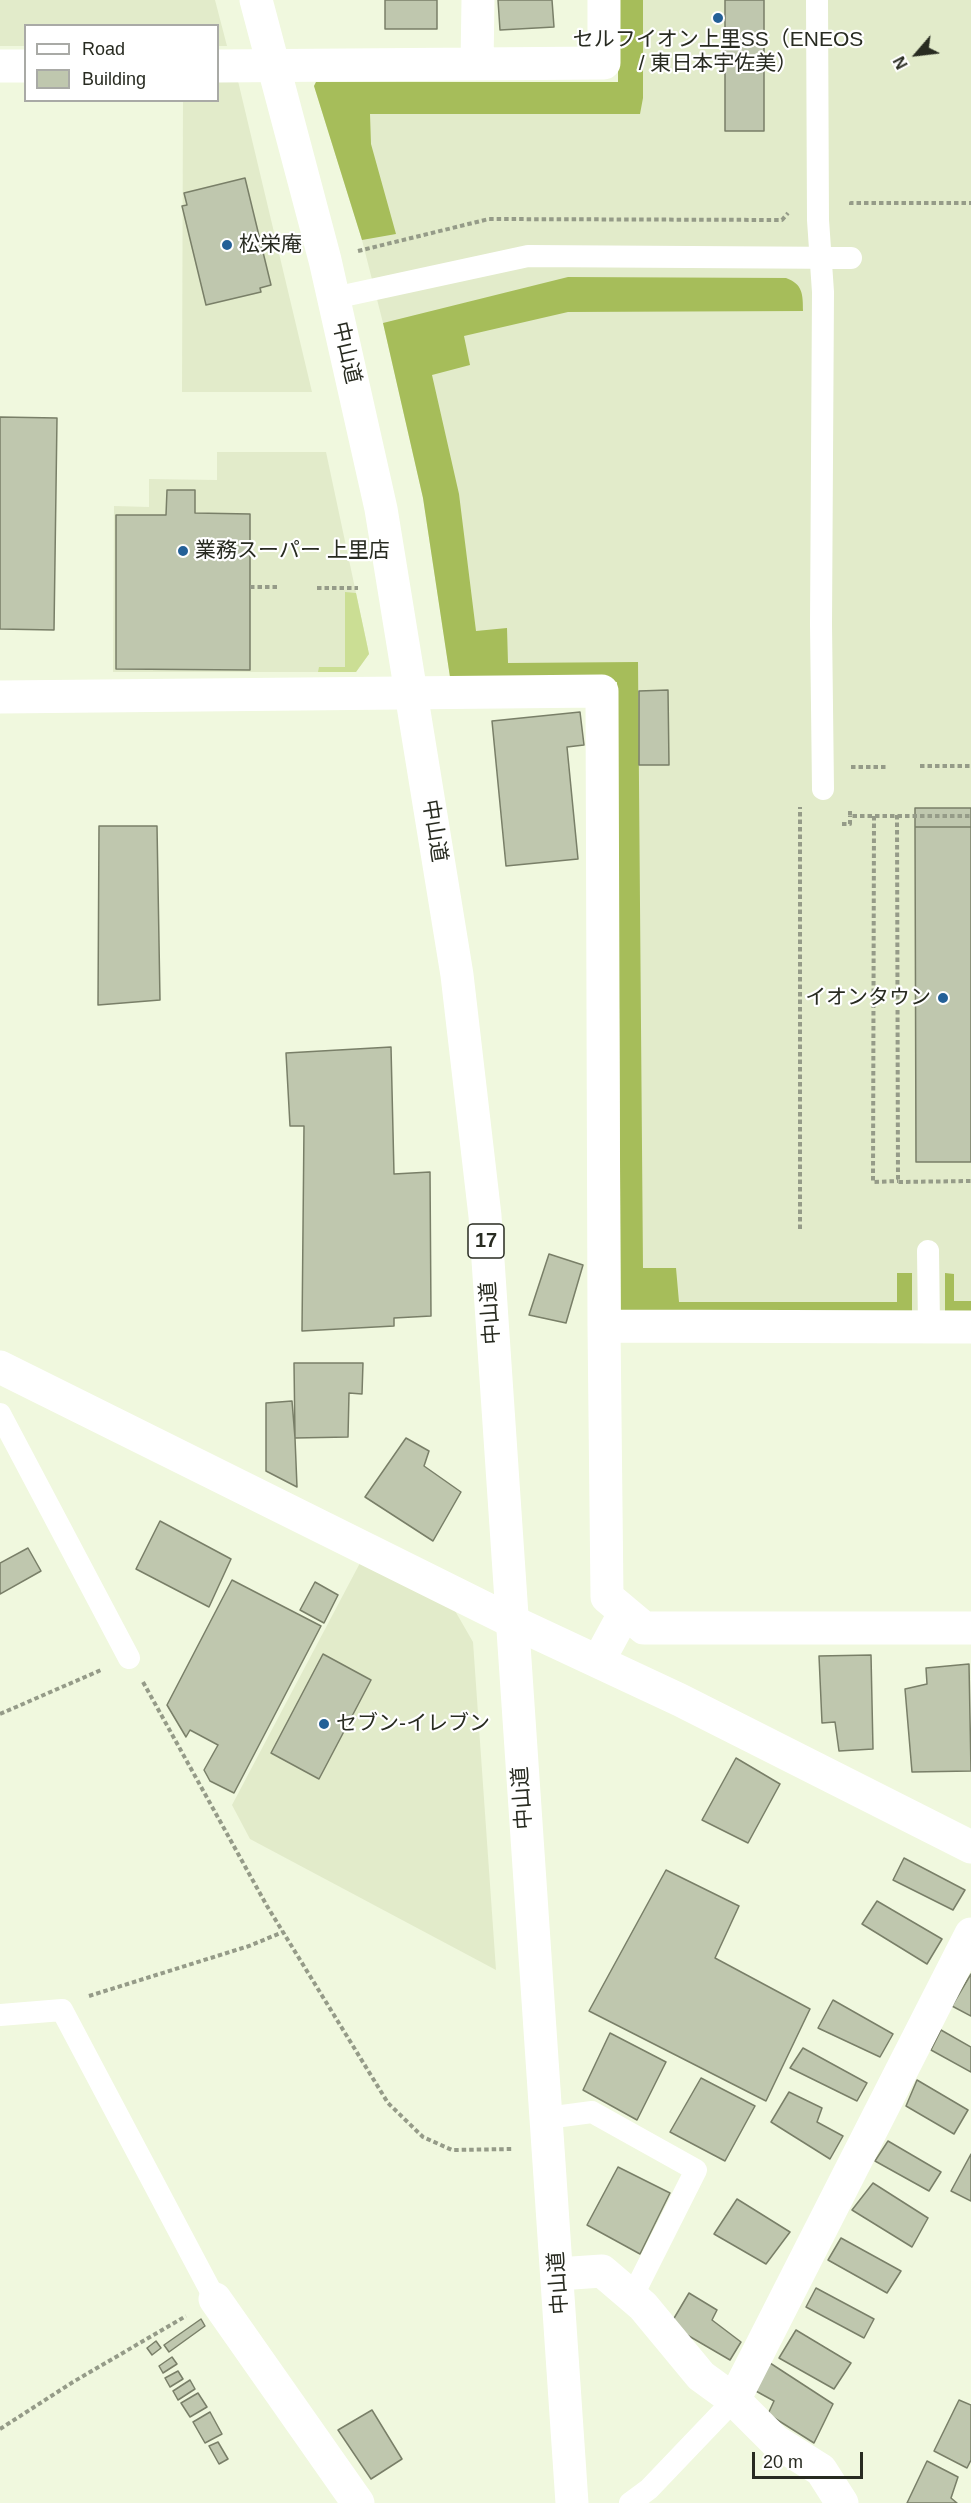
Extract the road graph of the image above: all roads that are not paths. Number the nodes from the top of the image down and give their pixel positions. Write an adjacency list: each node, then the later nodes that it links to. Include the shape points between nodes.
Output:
1 (256, 0): 6 (main road, 中山道 / 17)
2 (478, 0): 5 (main road)
3 (604, 0): 5 (main road, via 604,63)
4 (817, 0): 10 (lane)
5 (477, 64): 6 (main road)
6 (272, 65): 9 (main road); 12 (main road, 中山道 / 17)
7 (0, 66): 8 (main road)
8 (24, 66)
9 (219, 66)
10 (820, 258): 11 (lane); 12 (lane, via 528,256); 15 (lane)
11 (851, 258)
12 (334, 298): 13 (main road, 中山道 / 17, via 381,508)
13 (411, 691): 14 (main road); 17 (main road, via 602,691); 23 (main road, 中山道 / 17, via 457,975 485,1216)
14 (0, 697)
15 (822, 789)
16 (928, 1251): 18 (lane)
17 (604, 1326): 18 (main road); 22 (main road, via 607,1597)
18 (929, 1326): 19 (main road)
19 (971, 1327)
20 (0, 1367): 23 (main road)
21 (0, 1414): 25 (lane)
22 (626, 1612): 24 (main road, via 644,1628); 26 (main road)
23 (510, 1621): 26 (main road); 30 (main road, 中山道 / 17)
24 (971, 1628)
25 (129, 1658)
26 (599, 1660): 27 (main road)
27 (971, 1847)
28 (971, 1934): 34 (main road)
29 (0, 2015): 33 (lane, via 62,2010)
30 (548, 2134): 31 (main road, 中山道 / 17); 32 (lane, via 592,2112 696,2170)
31 (558, 2274): 32 (main road, via 602,2271); 36 (main road, 中山道 / 17)
32 (632, 2297): 34 (main road, via 701,2376)
33 (215, 2299): 35 (main road)
34 (734, 2400): 37 (lane, via 649,2489); 38 (main road, via 776,2441 821,2470)
35 (358, 2503)
36 (572, 2503)
37 (630, 2503)
38 (842, 2503)

